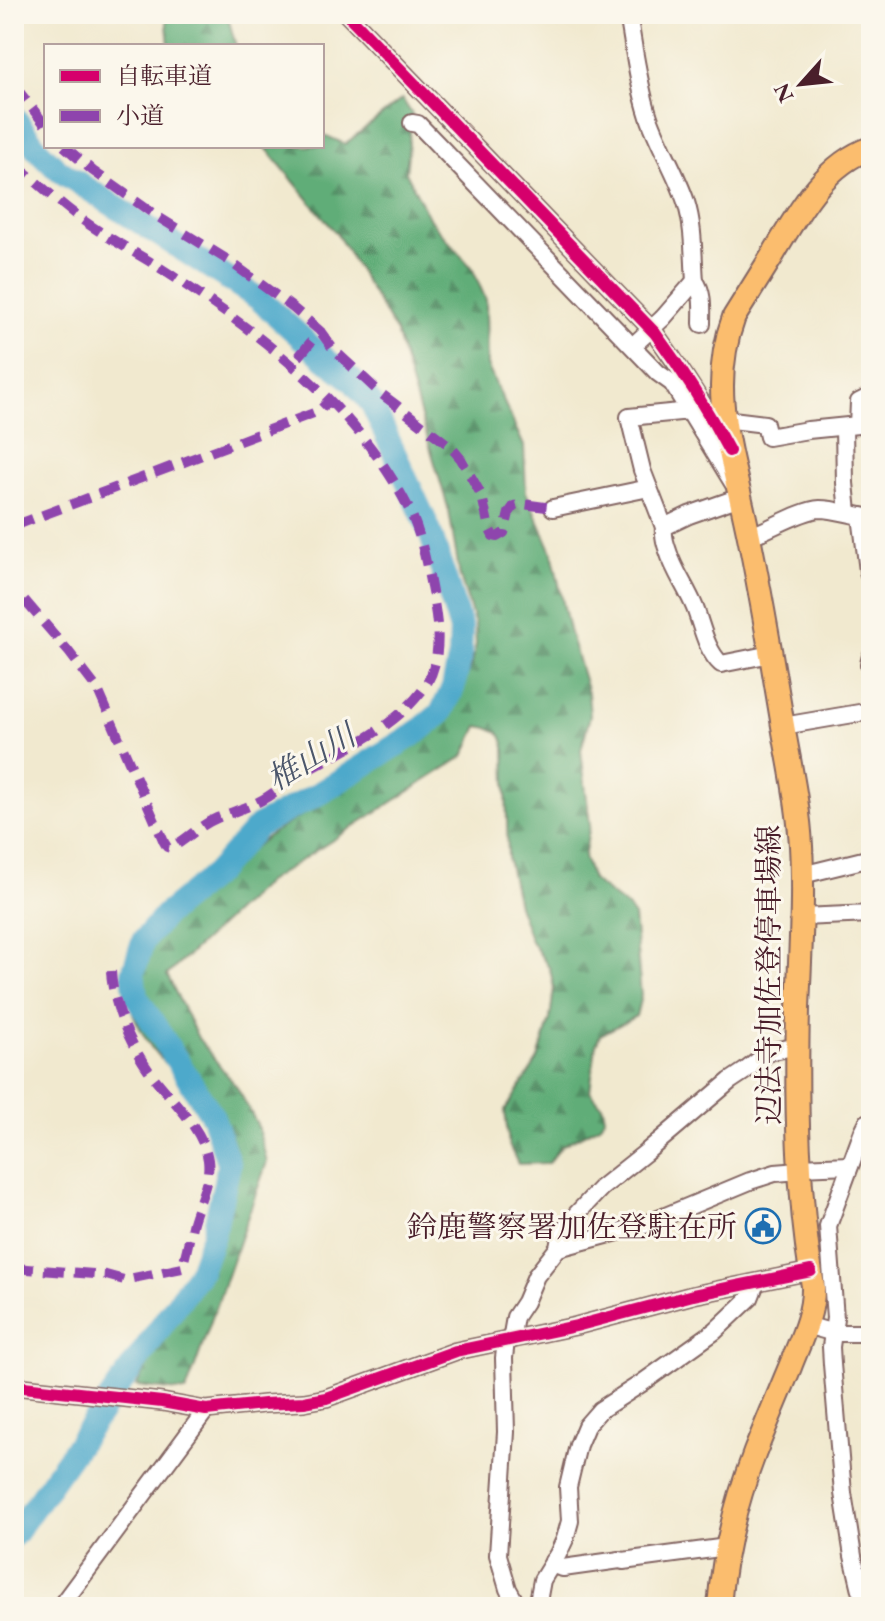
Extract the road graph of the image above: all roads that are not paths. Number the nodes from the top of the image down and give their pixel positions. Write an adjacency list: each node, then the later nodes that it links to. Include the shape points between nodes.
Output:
1 (347, 14): 12 (street, via 655,333)
2 (628, 14): 5 (street, via 646,106 691,221)
3 (412, 123): 7 (street)
4 (871, 148): 10 (main road, 辺法寺加佐登停車場線, via 815,189 734,317 721,372)
5 (695, 281): 6 (street, via 702,295); 7 (street, bridge)
6 (702, 324)
7 (636, 344): 9 (street)
8 (871, 396): 11 (street, via 859,402 858,425)
9 (690, 411): 13 (street, via 629,417); 14 (street)
10 (724, 419): 11 (street, via 765,424 768,437); 12 (main road, 辺法寺加佐登停車場線)
11 (844, 427): 16 (street)
12 (729, 451): 14 (main road, 辺法寺加佐登停車場線)
13 (649, 488): 15 (street); 17 (street)
14 (739, 492): 17 (street); 18 (main road, 辺法寺加佐登停車場線)
15 (553, 508)
16 (860, 515): 18 (street, via 805,512); 19 (street)
17 (664, 527): 20 (street, via 667,549 717,661)
18 (748, 537): 20 (main road, 辺法寺加佐登停車場線)
19 (871, 582)
20 (771, 654): 24 (main road, 辺法寺加佐登停車場線)
21 (871, 656): 22 (street)
22 (871, 675)
23 (871, 711): 24 (street)
24 (783, 726): 26 (main road, 辺法寺加佐登停車場線)
25 (871, 858): 26 (street)
26 (802, 875): 28 (main road, 辺法寺加佐登停車場線)
27 (871, 914): 28 (street)
28 (801, 917): 29 (main road, 辺法寺加佐登停車場線)
29 (798, 1046): 32 (main road, 辺法寺加佐登停車場線); 33 (street, via 769,1052 601,1188 569,1222)
30 (871, 1121): 31 (street)
31 (850, 1165): 32 (street); 37 (street, via 828,1226)
32 (800, 1169): 33 (street, via 750,1181 644,1225); 34 (main road, 辺法寺加佐登停車場線)
33 (558, 1248): 39 (street, via 536,1276)
34 (811, 1271): 35 (street); 36 (main road, 辺法寺加佐登停車場線, via 813,1300)
35 (756, 1283): 39 (street); 43 (street, via 750,1298 715,1331 600,1410 586,1426 568,1487 570,1521)
36 (806, 1325): 37 (street); 42 (main road, 辺法寺加佐登停車場線, via 754,1456)
37 (834, 1333): 38 (street); 48 (street, via 843,1493)
38 (871, 1333)
39 (508, 1340): 41 (street, via 437,1357 326,1398); 45 (street, via 498,1555)
40 (14, 1386): 41 (street)
41 (206, 1410): 44 (street)
42 (727, 1547): 43 (street, via 563,1568); 47 (main road, 辺法寺加佐登停車場線)
43 (553, 1561): 46 (street, via 542,1580)
44 (60, 1607)
45 (518, 1607)
46 (537, 1607)
47 (719, 1607)
48 (865, 1607)

